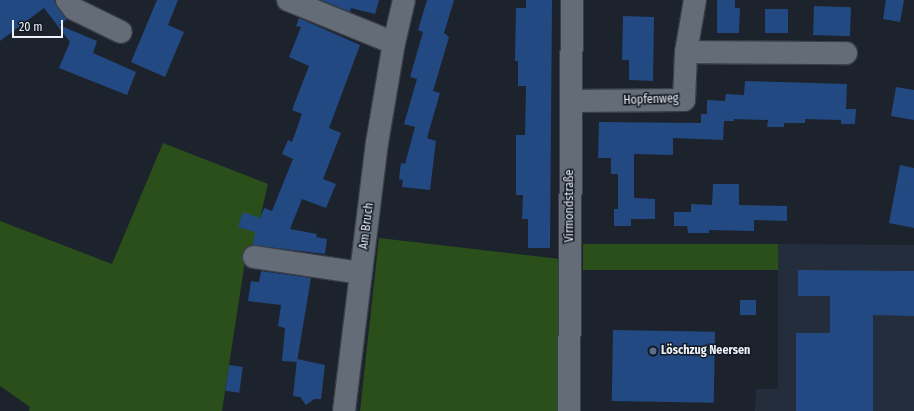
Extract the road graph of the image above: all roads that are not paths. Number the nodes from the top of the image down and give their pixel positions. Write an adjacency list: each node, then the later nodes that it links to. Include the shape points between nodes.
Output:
1 (67, 0): 6 (street, via 74,9)
2 (288, 0): 7 (street)
3 (404, 0): 7 (street, Am Bruch)
4 (572, 0): 10 (street, Virmondstraße)
5 (695, 0): 8 (street, Hopfenweg)
6 (121, 32)
7 (394, 42): 12 (street, Am Bruch, via 377,143)
8 (686, 52): 9 (street); 10 (street, Hopfenweg, via 684,100)
9 (846, 53)
10 (571, 101): 14 (street, Virmondstraße)
11 (254, 257): 12 (street)
12 (361, 273): 13 (street, Am Bruch)
13 (344, 411)
14 (569, 411)

